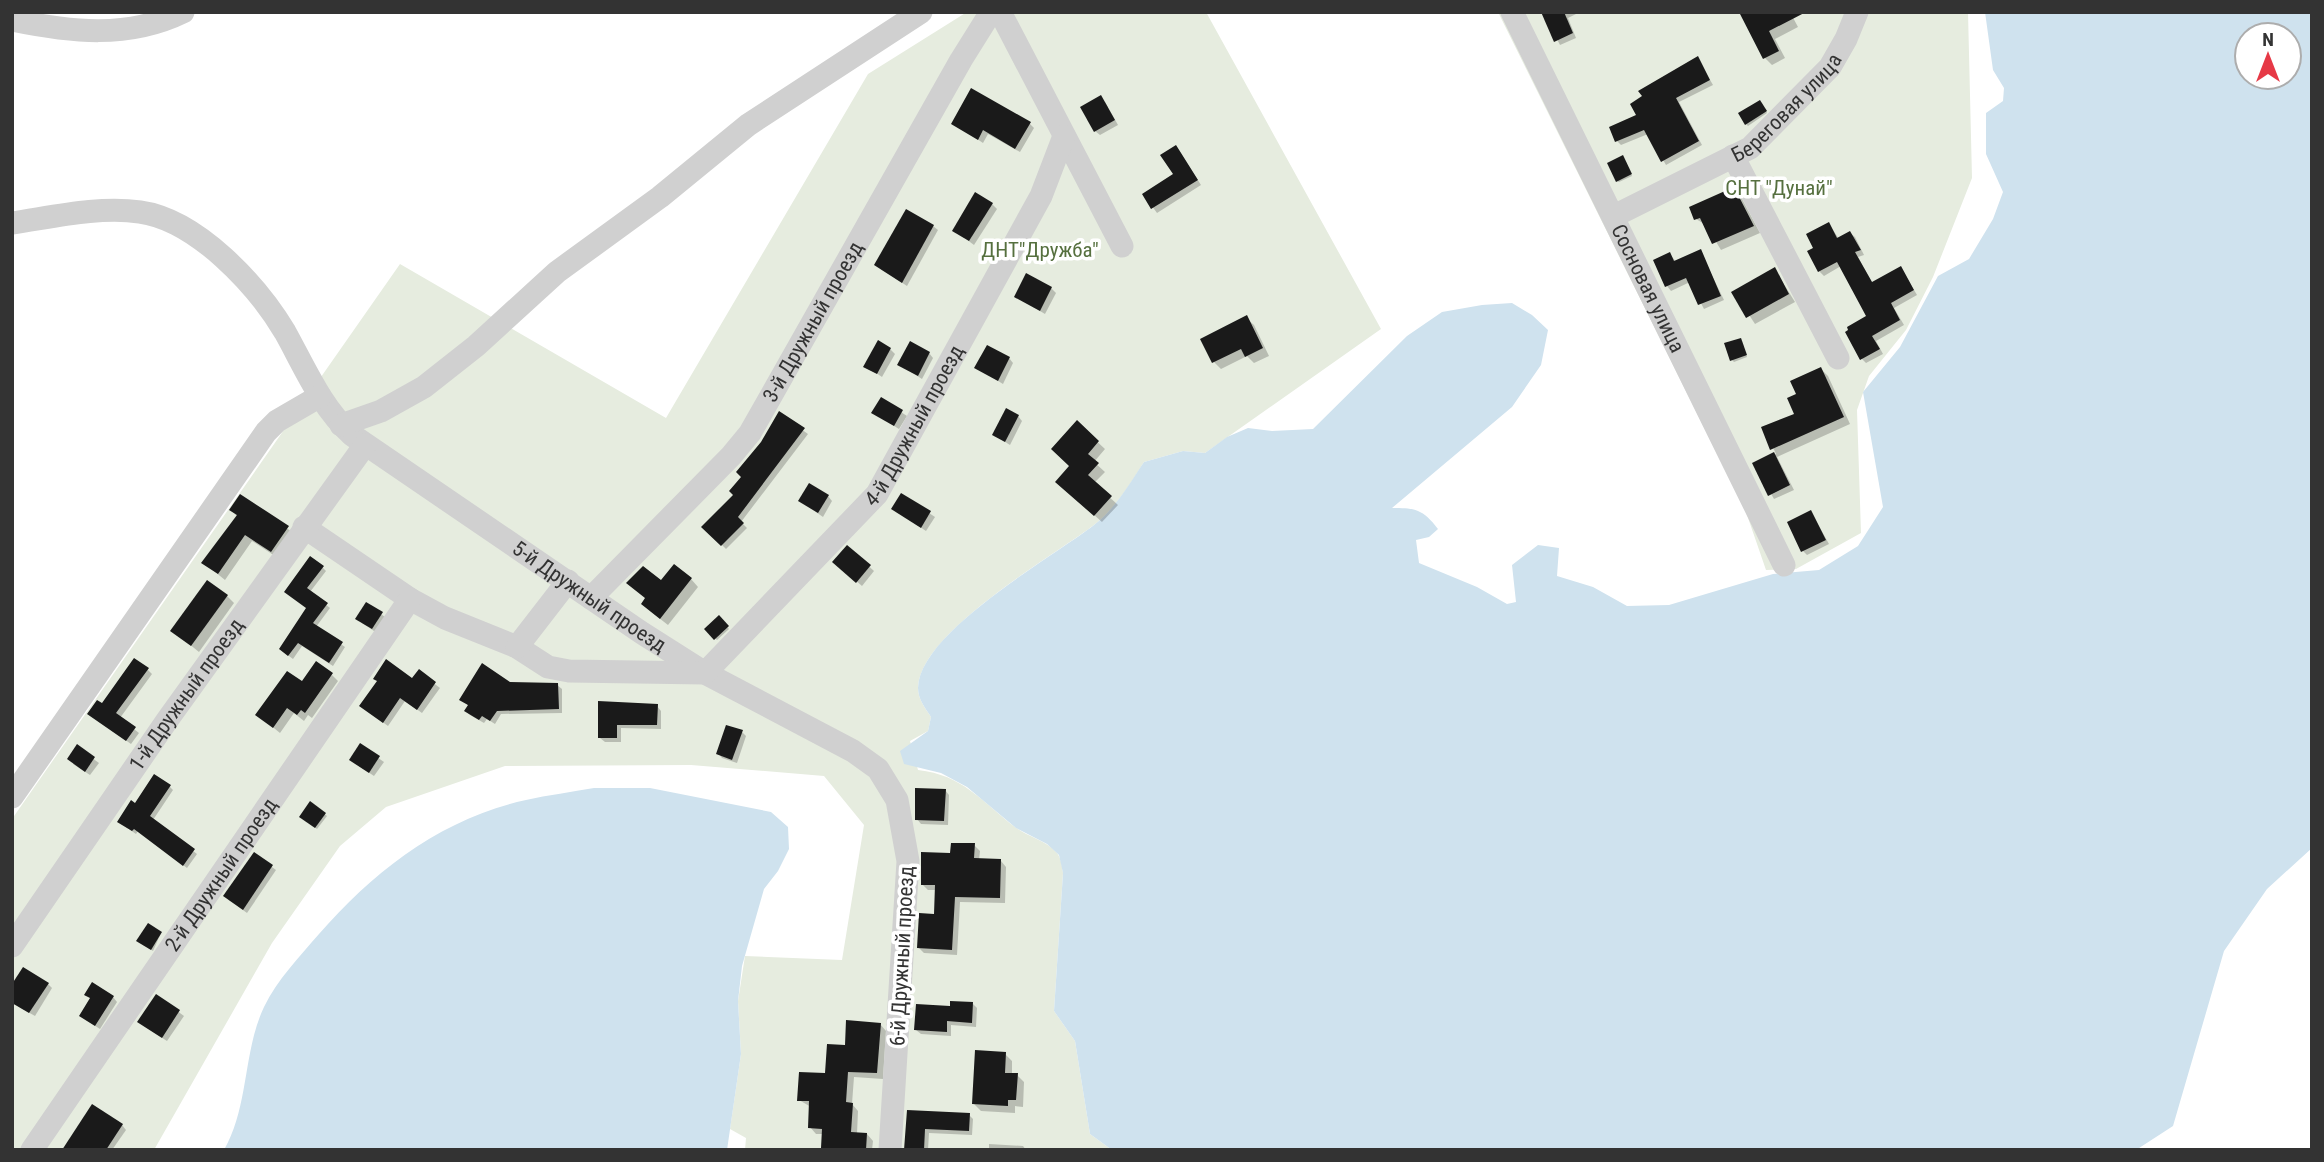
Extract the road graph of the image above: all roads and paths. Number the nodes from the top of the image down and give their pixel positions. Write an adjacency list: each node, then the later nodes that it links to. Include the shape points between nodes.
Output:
1 (183, 12): 7 (street, via 138,28 105,32 54,29)
2 (922, 12): 15 (street, via 748,125 557,272 424,387 381,411)
3 (991, 12): 20 (street, 3-й Дружный проезд, via 750,433)
4 (1000, 12): 8 (street)
5 (1513, 12): 10 (street, Сосновая улица)
6 (1857, 12): 9 (street, Береговая улица, via 1830,67 1750,148)
7 (12, 20)
8 (1065, 136): 12 (street); 23 (street, 4-й Дружный проезд, via 1041,196 877,494)
9 (1733, 156): 10 (street, Береговая улица); 13 (street)
10 (1614, 216): 18 (street, Сосновая улица)
11 (12, 223): 14 (street, 5-й Дружный проезд, via 111,211 167,218 191,232 251,286 278,320)
12 (1122, 246)
13 (1838, 358)
14 (320, 396): 15 (street, 5-й Дружный проезд); 25 (street, via 265,432)
15 (341, 425): 16 (street, 5-й Дружный проезд)
16 (365, 445): 17 (street, 1-й Дружный проезд); 19 (street, 5-й Дружный проезд)
17 (304, 527): 21 (street); 26 (street, 1-й Дружный проезд)
18 (1784, 565)
19 (568, 582): 20 (street, 5-й Дружный проезд); 22 (street)
20 (591, 598): 23 (street, 5-й Дружный проезд)
21 (410, 599): 22 (street); 27 (street, 2-й Дружный проезд)
22 (517, 647): 23 (street, via 560,670)
23 (705, 673): 24 (street, 5-й Дружный проезд, via 853,751)
24 (878, 769): 28 (street, 6-й Дружный проезд, via 897,800 908,861)
25 (12, 797)
26 (12, 946)
27 (32, 1150)
28 (890, 1150)

